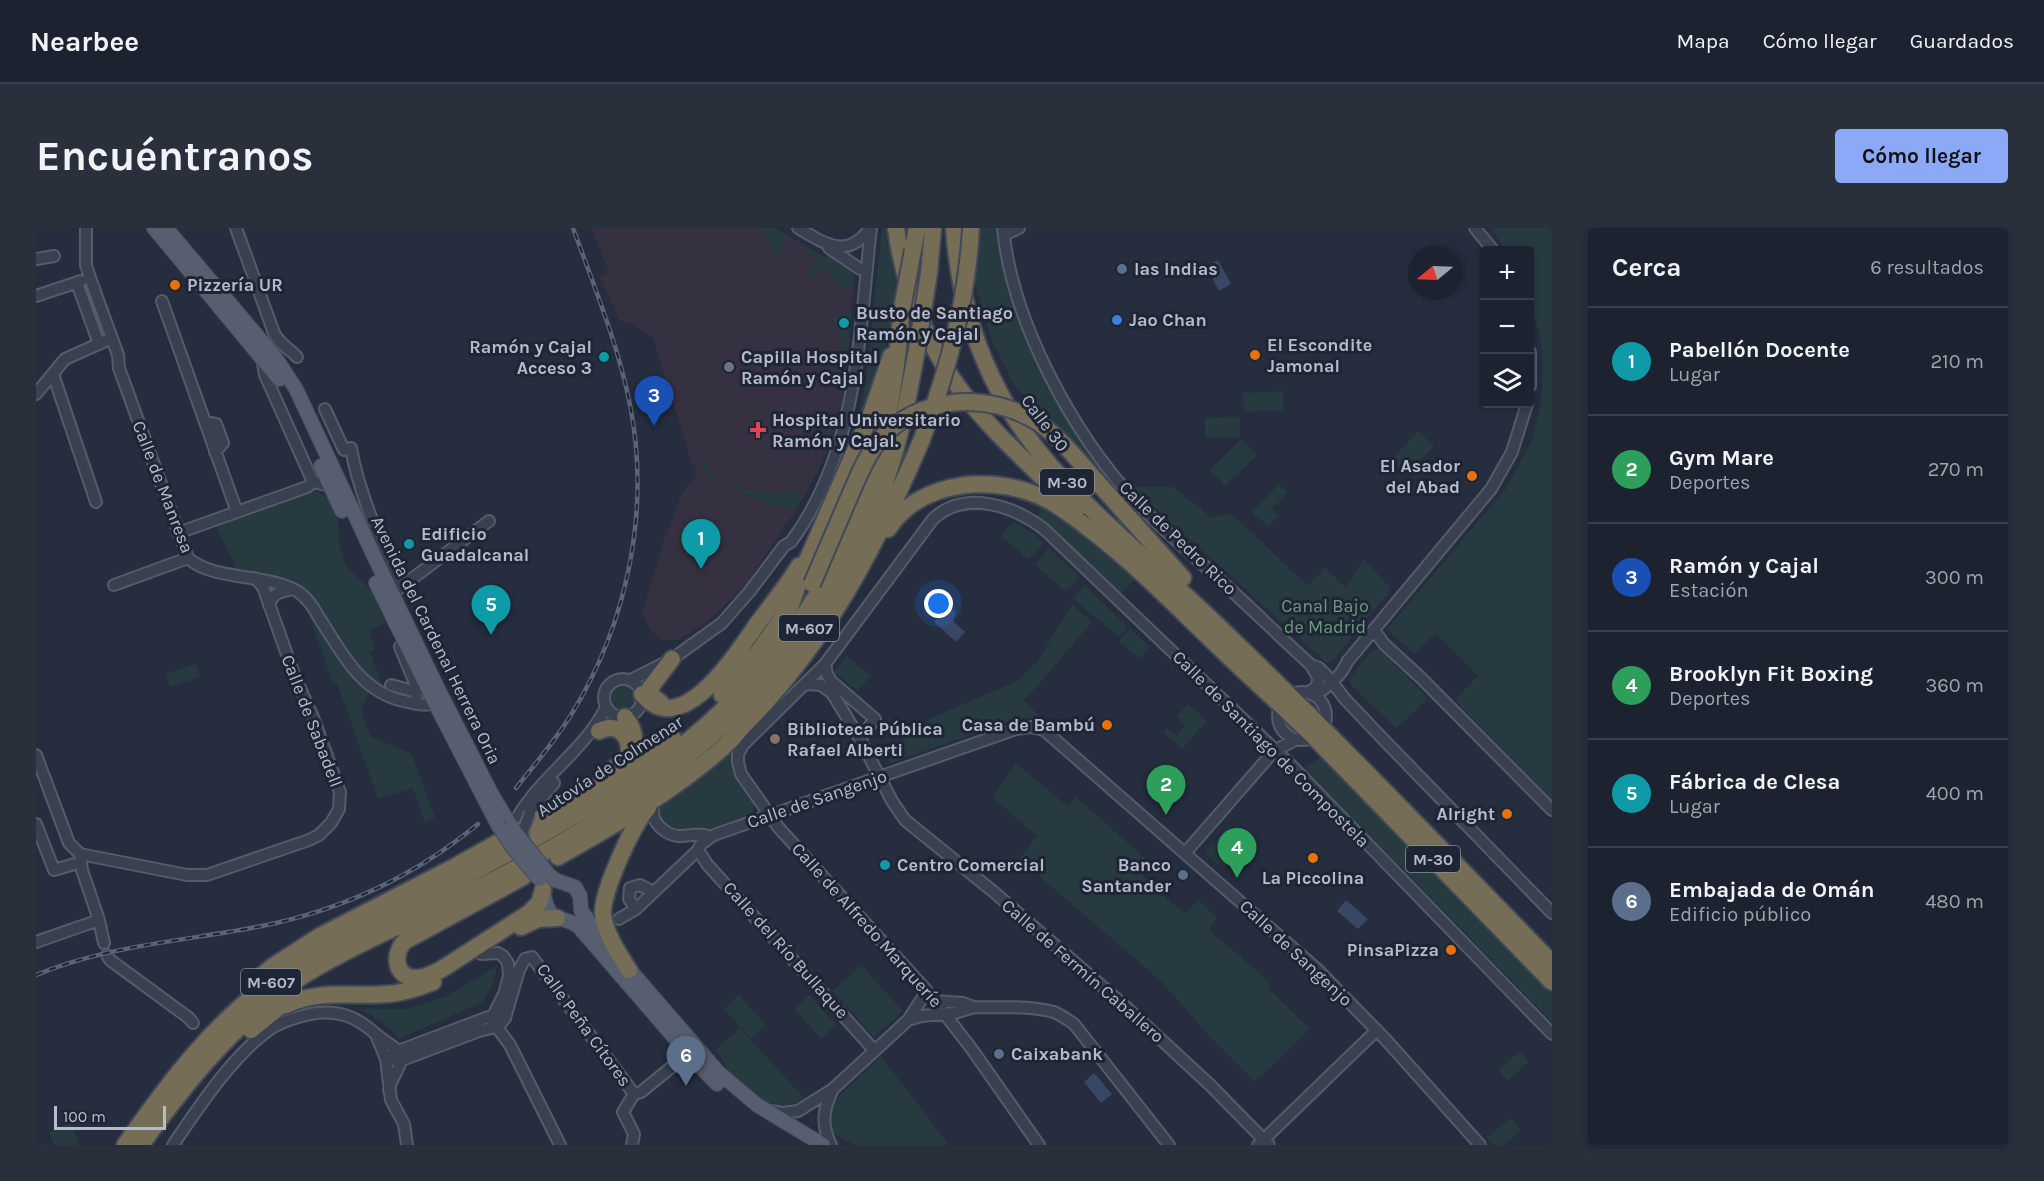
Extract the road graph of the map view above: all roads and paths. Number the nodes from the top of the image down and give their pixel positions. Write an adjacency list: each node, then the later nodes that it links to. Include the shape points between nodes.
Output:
1 (86, 228): 21 (street, Calle de Manresa)
2 (154, 228): 29 (main road, Avenida del Cardenal Herrera Oria)
3 (166, 228): 27 (main road, Avenida del Cardenal Herrera Oria)
4 (236, 228): 30 (street, via 274,333)
5 (798, 228): 16 (street)
6 (871, 228): 16 (street, via 861,240 845,248); 20 (street)
7 (896, 228): 46 (highway, Calle 30 / M-30, via 915,303 948,372 997,431)
8 (916, 228): 25 (highway, Autovía de Colmenar / M-607, bridge)
9 (933, 228): 33 (highway, Autovía de Colmenar / M-607, bridge)
10 (954, 228): 50 (highway, Calle 30 / M-30, via 966,307 977,344 1001,396 1024,432 1060,475 1114,530)
11 (961, 228): 50 (highway, via 976,319 1009,394 1066,471)
12 (971, 228): 51 (highway, bridge, via 960,320 941,388 884,525)
13 (1019, 228): 15 (street)
14 (1475, 228): 17 (street)
15 (1004, 231): 60 (street, Calle de Pedro Rico, via 1015,286 1032,336 1054,384 1089,442 1137,503)
16 (814, 238): 20 (street, via 860,269)
17 (1490, 246)
18 (54, 256): 19 (street)
19 (36, 259)
20 (866, 269): 36 (street, via 848,416)
21 (90, 278): 22 (street); 26 (street, Calle de Manresa)
22 (77, 283): 23 (street); 28 (street)
23 (36, 296)
24 (162, 301): 41 (street)
25 (901, 314): 43 (highway, via 871,414); 63 (highway, Autovía de Colmenar / M-607, via 889,417 872,479 849,537 801,621)
26 (112, 338): 28 (street); 44 (street, Calle de Manresa)
27 (262, 342): 29 (street, Avenida del Cardenal Herrera Oria); 53 (main road, Avenida del Cardenal Herrera Oria, via 303,401)
28 (99, 344): 31 (street, via 65,359)
29 (262, 357): 37 (street, Avenida del Cardenal Herrera Oria, via 264,375); 38 (main road, Avenida del Cardenal Herrera Oria, via 290,396)
30 (297, 357)
31 (53, 374): 32 (street); 39 (street)
32 (36, 394)
33 (907, 405): 51 (highway, via 887,500); 101 (highway, Autovía de Colmenar / M-607, via 886,477 855,549 818,615 787,658 745,706)
34 (1526, 408): 55 (street, via 1515,444 1496,482)
35 (325, 409): 53 (street, Avenida del Cardenal Herrera Oria, via 353,463)
36 (829, 470): 45 (street); 45 (street, via 822,491)
37 (313, 482): 38 (street); 41 (street)
38 (330, 486): 72 (main road, Avenida del Cardenal Herrera Oria)
39 (96, 502)
40 (966, 503): 59 (street, Calle de Alfredo Marqueríe, via 950,507 933,519); 84 (street, Calle de Santiago de Compostela, via 996,505 1029,518 1044,529)
41 (237, 512): 44 (street)
42 (489, 521): 53 (street)
43 (819, 531): 76 (highway, via 796,570 716,679 692,700); 89 (highway, M-607, via 783,618 719,698 663,745)
44 (178, 533): 47 (street, Calle de Manresa)
45 (787, 542): 57 (street, via 722,623)
46 (1116, 549): 51 (highway, via 1047,500 1015,488 970,484 925,497 907,509 893,522); 71 (highway, M-30)
47 (188, 558): 48 (street, Calle de Manresa, via 202,569); 49 (street)
48 (255, 577): 52 (street, Calle de Manresa); 54 (street, Calle de Sabadell)
49 (114, 585)
50 (1177, 585): 61 (highway, Calle 30 / M-30)
51 (851, 586): 78 (highway, via 799,663)
52 (293, 589): 54 (street, via 273,596); 74 (street, Calle de Manresa, via 311,605 356,674 380,693)
53 (396, 590): 94 (main road, Avenida del Cardenal Herrera Oria)
54 (269, 605): 100 (street, Calle de Sabadell, via 340,792 341,801 331,824 309,840 207,875)
55 (1374, 630): 58 (street); 92 (street)
56 (400, 647): 68 (street)
57 (672, 659): 62 (street); 69 (street, via 651,677); 76 (highway, via 650,688 653,697)
58 (1347, 662): 60 (street, via 1330,671); 64 (street)
59 (825, 664): 65 (street, Calle de Alfredo Marqueríe); 67 (street, Calle de Fermín Caballero)
60 (1315, 667): 64 (street, Calle de Pedro Rico); 70 (street, via 1319,680)
61 (1274, 679): 63 (highway, bridge, via 1259,657 1041,425 1016,410 984,402 963,402 921,410 878,442 865,461 812,584); 71 (highway, Calle 30 / M-30)
62 (631, 680): 69 (street); 75 (street, via 617,680 608,686 604,696)
63 (750, 681): 102 (highway, Autovía de Colmenar / M-607, via 686,742 656,764 535,839)
64 (1331, 683): 70 (street); 73 (street); 107 (street, Calle de Pedro Rico)
65 (807, 684): 67 (street, Calle de Fermín Caballero); 93 (street, Calle de Alfredo Marqueríe, via 738,754 741,774)
66 (391, 686): 68 (street)
67 (834, 689): 82 (street, Calle de Fermín Caballero); 82 (street, Calle de Fermín Caballero, via 874,719)
68 (417, 692): 74 (street)
69 (642, 693): 76 (highway, via 657,706); 77 (street, via 639,709)
70 (1312, 694): 71 (street, via 1296,692); 73 (street)
71 (1285, 700): 79 (street, via 1278,714); 81 (highway, M-30)
72 (435, 703): 74 (street, Calle de Manresa); 94 (main road, Avenida del Cardenal Herrera Oria)
73 (1324, 703): 81 (street, via 1327,720)
74 (417, 704)
75 (606, 707): 77 (street); 90 (street)
76 (670, 708)
77 (622, 717): 80 (street, via 606,723); 86 (highway, via 631,725 635,740)
78 (743, 726): 87 (highway); 101 (highway, via 637,805 585,835)
79 (1282, 730): 83 (street); 84 (street)
80 (599, 731): 86 (highway, via 611,727 625,734); 90 (street)
81 (1319, 733): 83 (street, via 1307,740); 116 (highway, M-30); 118 (highway, M-30)
82 (860, 739): 88 (street, Calle de Fermín Caballero)
83 (1295, 740): 84 (street)
84 (1274, 751): 99 (street); 130 (street, Calle de Santiago de Compostela)
85 (36, 755): 100 (street, via 69,843)
86 (627, 756): 89 (highway)
87 (711, 757): 101 (highway); 117 (highway, via 644,813 614,875 603,917)
88 (881, 777): 93 (street, Calle de Sangenjo); 99 (street, Calle de Sangenjo, via 1016,729 1044,730); 141 (street, Calle de Fermín Caballero, via 905,820 995,892 1126,1007 1210,1085)
89 (558, 807): 111 (highway, M-607, via 456,866)
90 (526, 810): 94 (street); 94 (street, via 509,813); 97 (street, bridge)
91 (653, 810): 96 (street, via 655,822 671,835)
92 (1552, 810)
93 (771, 815): 96 (street, Calle de Sangenjo); 119 (street, Calle de Alfredo Marqueríe)
94 (507, 819): 97 (main road, Avenida del Cardenal Herrera Oria, bridge)
95 (36, 824): 100 (street, via 54,870)
96 (710, 837): 98 (street, Calle de Sangenjo)
97 (520, 849): 101 (main road, Avenida del Cardenal Herrera Oria, bridge)
98 (698, 850): 103 (street, Calle de Sangenjo); 132 (street, Calle del Río Bullaque)
99 (1186, 852): 128 (street, Calle de Sangenjo, via 1318,970)
100 (80, 858): 110 (street)
101 (545, 872): 104 (highway, M-607); 104 (highway, via 538,903 529,913 428,976 414,978 401,971 396,954 405,941); 105 (main road, Avenida del Cardenal Herrera Oria, via 575,887); 108 (main road, Avenida del Cardenal Herrera Oria, via 547,907); 131 (highway, Autovía de Colmenar / M-607, via 516,868 336,956 261,1006)
102 (464, 877): 111 (highway, via 435,885); 143 (highway, Autovía de Colmenar / M-607, via 330,945 270,983 208,1038 166,1087)
103 (653, 892): 106 (street, Calle de Sangenjo); 106 (street, via 640,885 630,888 629,898)
104 (479, 901): 122 (highway, M-607, via 343,965)
105 (580, 904): 108 (main road, via 575,912); 117 (main road, Avenida del Cardenal Herrera Oria, via 591,925)
106 (636, 909): 109 (street, Calle de Sangenjo)
107 (1552, 913)
108 (561, 918): 114 (highway, via 533,921); 134 (main road, Avenida del Cardenal Herrera Oria, via 584,932)
109 (619, 919)
110 (99, 920): 112 (street); 113 (street)
111 (343, 924): 142 (highway, M-607, via 272,967 224,1007 157,1082)
112 (36, 942)
113 (104, 943)
114 (481, 954): 122 (highway, via 413,990 319,995); 123 (street, via 498,953 510,970)
115 (107, 955): 125 (street)
116 (1552, 963)
117 (629, 970): 139 (main road, Avenida del Cardenal Herrera Oria, via 718,1072)
118 (1552, 981)
119 (927, 991): 120 (street, Calle de Alfredo Marqueríe); 126 (street)
120 (936, 1001): 121 (street); 124 (street, Calle de Alfredo Marqueríe)
121 (974, 1007): 124 (street); 153 (street, via 1040,1010 1074,1024)
122 (276, 1010): 145 (highway, M-607, via 254,1026 213,1068)
123 (494, 1013): 127 (street, via 493,1022); 133 (street)
124 (946, 1015): 126 (street); 140 (street, Calle de Alfredo Marqueríe)
125 (189, 1019)
126 (908, 1020): 132 (street)
127 (500, 1023): 133 (street); 138 (street, Calle Peña Cítores, via 519,970 525,959 532,957); 148 (street)
128 (1377, 1030): 141 (street); 154 (street, Calle de Sangenjo)
129 (375, 1034): 133 (street); 135 (street); 146 (street, via 363,1022 323,1012 273,1027 235,1060)
130 (1552, 1034)
131 (220, 1045): 144 (highway, Autovía de Colmenar / M-607); 145 (highway, M-607)
132 (874, 1050): 136 (street)
133 (400, 1055): 135 (street); 137 (street)
134 (692, 1058): 138 (street, via 679,1061); 150 (main road, Avenida del Cardenal Herrera Oria, via 741,1104)
135 (386, 1059): 137 (street)
136 (833, 1089): 139 (street, via 798,1111); 152 (street, via 824,1118)
137 (389, 1090): 147 (street, via 404,1124)
138 (634, 1094): 149 (street, via 623,1113 634,1134)
139 (765, 1110): 151 (main road, Avenida del Cardenal Herrera Oria)
140 (1037, 1143)
141 (1263, 1143)
142 (111, 1145)
143 (125, 1145)
144 (141, 1145)
145 (151, 1145)
146 (173, 1145)
147 (407, 1145)
148 (560, 1145)
149 (632, 1145)
150 (805, 1145)
151 (823, 1145)
152 (831, 1145)
153 (1169, 1145)
154 (1480, 1145)

